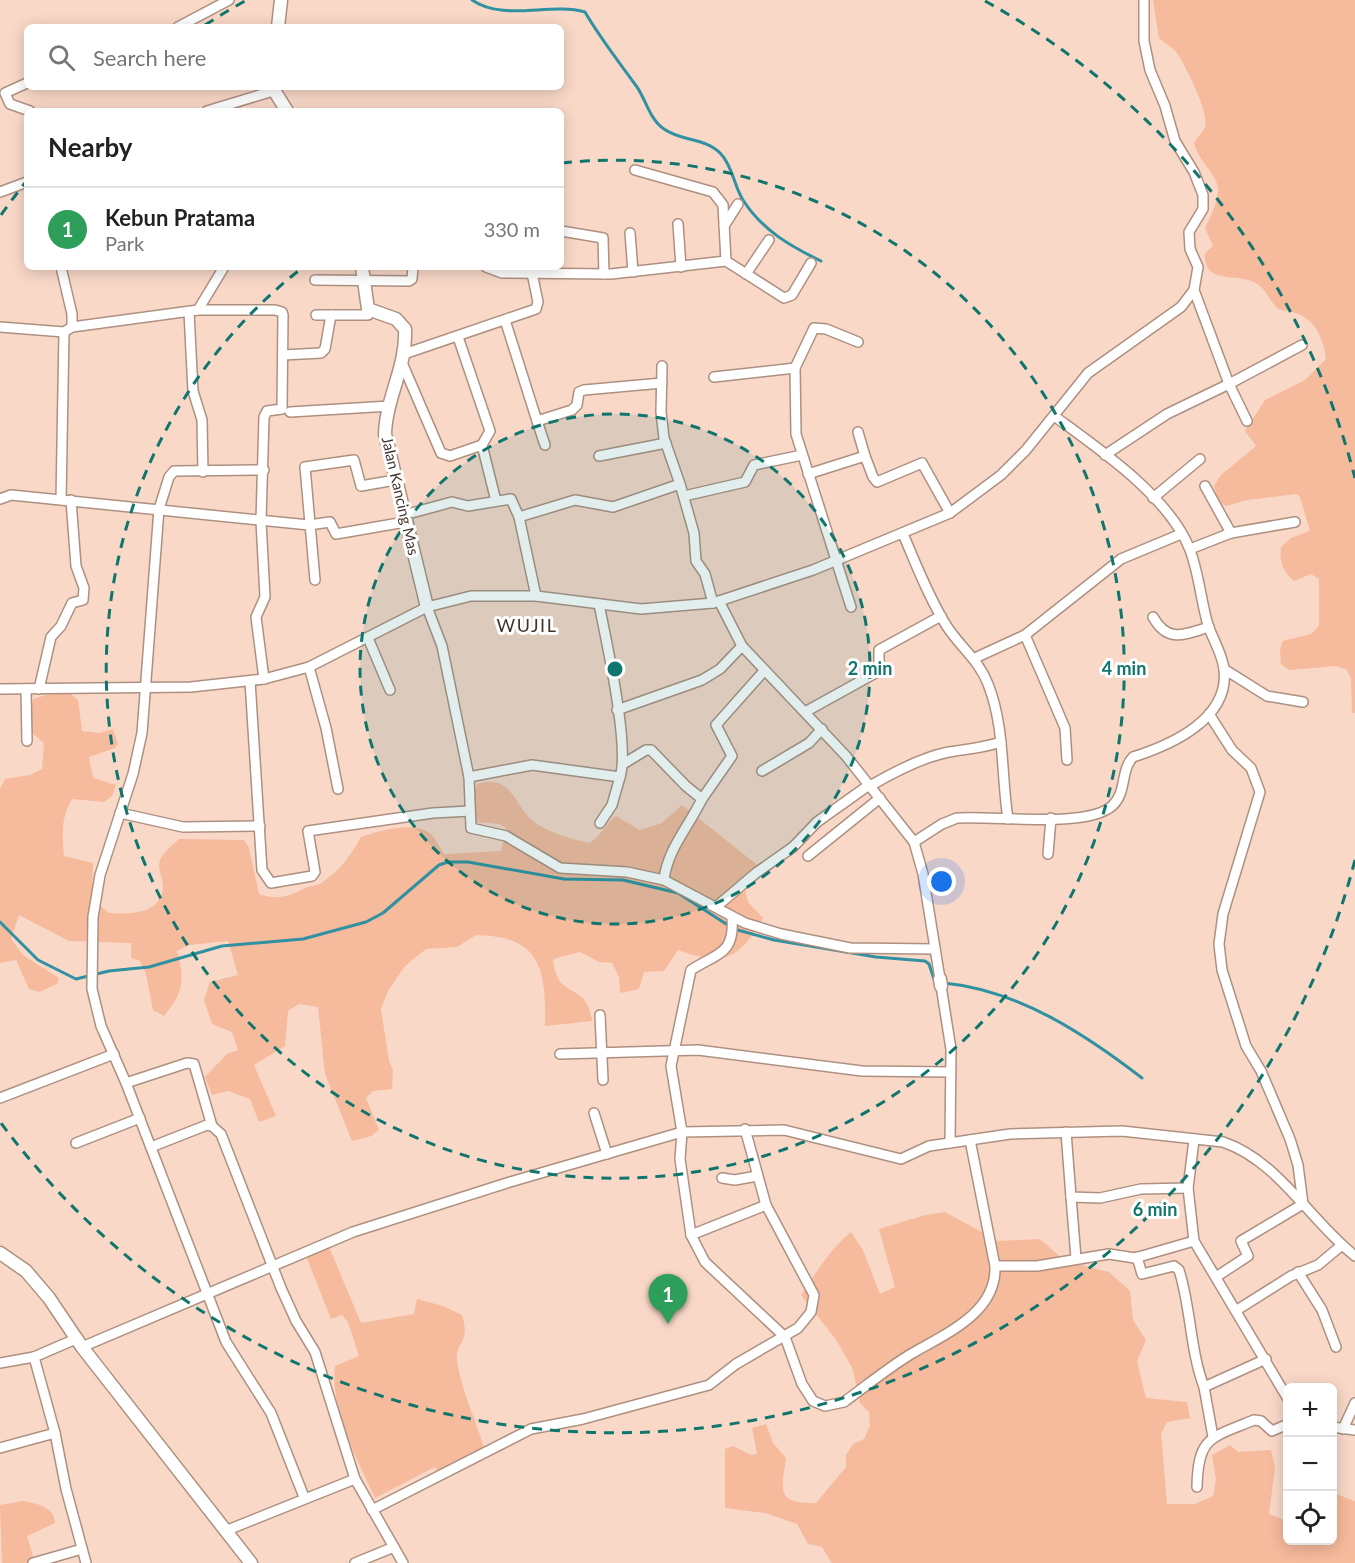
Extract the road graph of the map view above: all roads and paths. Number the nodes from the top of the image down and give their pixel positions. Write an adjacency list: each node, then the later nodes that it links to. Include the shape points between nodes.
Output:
1 (229, 0): 4 (street)
2 (281, 0): 5 (street)
3 (1144, 0): 34 (street, via 1144,41 1150,70 1175,141 1203,195 1203,209 1189,232 1190,249 1198,267)
4 (184, 24)
5 (278, 24)
6 (24, 85): 11 (street, via 5,93 10,104)
7 (270, 90): 9 (street)
8 (274, 90): 10 (street)
9 (216, 108)
10 (284, 108)
11 (24, 109)
12 (635, 170): 17 (street, via 713,192 723,205)
13 (24, 183): 14 (street)
14 (0, 192)
15 (738, 204): 17 (street)
16 (678, 224): 23 (street)
17 (724, 226): 21 (street)
18 (564, 231): 31 (street, via 602,237)
19 (630, 233): 28 (street)
20 (769, 240): 32 (street)
21 (726, 261): 23 (street); 32 (street)
22 (811, 263): 32 (street, via 792,295 786,298)
23 (681, 267): 28 (street)
24 (64, 270): 41 (street)
25 (222, 270): 35 (street)
26 (413, 270): 29 (street, via 411,281)
27 (491, 270): 30 (street)
28 (633, 272): 31 (street)
29 (362, 273): 33 (street); 36 (street, via 365,302)
30 (532, 273): 31 (street); 39 (street, via 536,309)
31 (604, 274)
32 (746, 274)
33 (315, 280)
34 (1194, 290): 51 (street); 54 (street, via 1181,307 1088,373)
35 (194, 311): 41 (street); 45 (street, via 280,311); 67 (street, via 193,391 202,420)
36 (370, 311): 38 (street, via 368,315); 46 (street, Jalan Kancing Mas, via 402,323)
37 (316, 315): 38 (street)
38 (332, 315): 45 (street, via 323,352)
39 (505, 320): 42 (street); 55 (street)
40 (0, 327): 41 (street)
41 (68, 330): 75 (street)
42 (458, 338): 46 (street); 59 (street, via 490,430)
43 (858, 342): 48 (street, via 814,328)
44 (1302, 345): 51 (street)
45 (283, 355): 66 (street, via 282,411 267,411 264,417)
46 (403, 360): 52 (street, Jalan Kancing Mas); 59 (street, via 441,453 450,456)
47 (662, 366): 50 (street)
48 (795, 368): 49 (street); 61 (street, via 795,418)
49 (714, 377)
50 (662, 383): 55 (street, via 584,390 579,392 572,410); 58 (street, via 660,412)
51 (1229, 384): 56 (street); 62 (street, via 1167,414)
52 (390, 406): 53 (street); 69 (street, Jalan Kancing Mas, via 385,434)
53 (290, 412)
54 (1054, 416): 62 (street); 78 (street, via 1001,476)
55 (537, 420): 60 (street)
56 (1247, 421)
57 (858, 432): 64 (street)
58 (666, 443): 63 (street); 70 (street)
59 (482, 445): 76 (street)
60 (545, 445)
61 (802, 455): 68 (street); 72 (street, via 754,465 742,483)
62 (1105, 455): 73 (street)
63 (599, 456)
64 (865, 456): 68 (street); 78 (street, via 877,482 922,463)
65 (1200, 459): 73 (street)
66 (264, 470): 67 (street); 81 (street)
67 (203, 472): 77 (street, via 170,473)
68 (808, 474): 88 (street)
69 (395, 480): 80 (street, Jalan Kancing Mas); 83 (street, via 361,486 354,460 305,467)
70 (680, 484): 72 (street); 79 (street, via 613,507 575,500)
71 (1205, 486): 84 (street)
72 (684, 495): 91 (street, via 694,533 696,561)
73 (1153, 498): 86 (street)
74 (0, 499): 75 (street, via 11,495)
75 (66, 500): 77 (street); 110 (street, via 83,600 72,603 51,638)
76 (496, 501): 79 (street, via 513,500); 80 (street, via 468,506 452,502)
77 (159, 509): 81 (street); 107 (street)
78 (950, 513): 85 (street)
79 (519, 517): 90 (street)
80 (405, 518): 83 (street, via 336,534 332,522); 93 (street, Jalan Kancing Mas)
81 (261, 521): 83 (street); 105 (street, via 265,597 256,617)
82 (1295, 522): 84 (street)
83 (309, 525): 89 (street)
84 (1231, 533): 87 (street)
85 (903, 534): 88 (street); 95 (street)
86 (1181, 534): 87 (street); 98 (street, via 1121,559)
87 (1190, 549): 97 (street)
88 (837, 561): 91 (street); 94 (street)
89 (315, 580)
90 (537, 596): 92 (street); 93 (street, via 471,596)
91 (716, 602): 92 (street, via 663,609); 100 (street)
92 (599, 604): 113 (street)
93 (427, 607): 99 (street); 122 (street, via 441,646)
94 (851, 607)
95 (941, 616): 101 (street); 114 (street, via 879,650 881,668 874,674)
96 (1153, 617): 97 (street, via 1159,628 1174,635)
97 (1209, 627): 103 (street)
98 (1025, 635): 101 (street); 119 (street, via 1065,728)
99 (368, 638): 102 (street); 111 (street)
100 (742, 646): 104 (street); 113 (street, via 720,669 702,680)
101 (975, 658): 118 (street, via 993,698)
102 (309, 667): 105 (street); 125 (street)
103 (1224, 669): 112 (street, via 1267,696); 115 (street, via 1217,701)
104 (764, 670): 114 (street); 127 (street, via 716,725 732,756)
105 (264, 679): 106 (street)
106 (250, 681): 107 (street); 133 (street)
107 (146, 688): 110 (street); 129 (street, via 142,733)
108 (0, 689): 109 (street)
109 (26, 689): 110 (street); 117 (street)
110 (39, 689)
111 (390, 690)
112 (1303, 702)
113 (616, 710): 120 (street)
114 (805, 712): 116 (street)
115 (1209, 714): 130 (street, via 1187,733 1133,757 1125,770 1118,799 1104,812); 166 (street, via 1232,750 1251,768 1260,792 1223,914 1221,964 1246,1046 1290,1139)
116 (822, 729): 121 (street, via 809,742); 124 (street)
117 (27, 741)
118 (1001, 742): 124 (street, via 937,756); 131 (street)
119 (1067, 760)
120 (623, 764): 123 (street); 127 (street, via 651,750)
121 (762, 771)
122 (469, 777): 123 (street, via 532,765); 128 (street)
123 (620, 777): 132 (street, via 612,805)
124 (869, 785): 126 (street); 138 (street, via 817,822 793,847)
125 (338, 789)
126 (880, 798): 134 (street); 136 (street)
127 (702, 799): 137 (street, via 672,851)
128 (470, 811): 133 (street, via 308,831 315,872 312,876 271,883 262,870); 137 (street, via 471,828 506,836 560,868 627,872)
129 (120, 813): 133 (street, via 183,827); 144 (street, via 97,894 91,973 101,1026)
130 (1052, 818): 131 (street); 135 (street)
131 (1008, 819): 134 (street, via 957,818)
132 (600, 823)
133 (260, 826)
134 (914, 842): 140 (street)
135 (1048, 854)
136 (808, 856)
137 (664, 880): 138 (street)
138 (716, 907): 139 (street)
139 (732, 917): 140 (street, via 781,933 850,948); 142 (street, via 731,943 726,950 691,970)
140 (935, 949): 146 (street, via 950,1029)
141 (600, 1015): 143 (street)
142 (674, 1051): 143 (street); 146 (street, via 720,1052 862,1071); 154 (street, via 671,1066)
143 (603, 1053): 145 (street); 147 (street)
144 (114, 1054): 148 (street); 149 (street)
145 (560, 1054)
146 (949, 1072): 159 (street)
147 (603, 1080)
148 (126, 1083): 151 (street); 152 (street, via 194,1064)
149 (0, 1098)
150 (594, 1113): 161 (street)
151 (140, 1118): 158 (street); 160 (street)
152 (212, 1126): 160 (street); 176 (street, via 227,1146)
153 (745, 1129): 154 (street); 159 (street, via 784,1130 901,1159 922,1148); 162 (street)
154 (682, 1132): 161 (street); 168 (street, via 680,1159)
155 (1066, 1132): 156 (street); 157 (street, via 1122,1131); 165 (street)
156 (970, 1140): 159 (street); 175 (street)
157 (1194, 1140): 164 (street); 166 (street, via 1234,1145 1264,1166)
158 (76, 1143)
159 (950, 1143)
160 (151, 1147): 179 (street)
161 (607, 1154): 176 (street, via 384,1221 320,1244)
162 (757, 1176): 163 (street); 167 (street)
163 (722, 1178)
164 (1188, 1188): 165 (street, via 1141,1190 1100,1198); 169 (street)
165 (1071, 1197): 174 (street)
166 (1303, 1204): 170 (street); 178 (street, via 1241,1241 1248,1256)
167 (766, 1205): 168 (street); 181 (street, via 814,1295 811,1312)
168 (691, 1235): 181 (street, via 705,1262)
169 (1194, 1241): 173 (street); 178 (street)
170 (1342, 1245): 172 (street); 177 (street, via 1318,1265)
171 (0, 1253): 182 (street, via 26,1271)
172 (1355, 1256)
173 (1137, 1257): 174 (street, via 1109,1254); 187 (street, via 1142,1274 1174,1266 1179,1270)
174 (1076, 1258): 175 (street, via 1037,1266)
175 (995, 1266): 181 (street, via 991,1292 961,1326 838,1404 818,1405 808,1395)
176 (272, 1267): 179 (street); 197 (street, via 315,1352)
177 (1299, 1272): 180 (street); 183 (street, via 1322,1310)
178 (1216, 1277): 180 (street)
179 (207, 1292): 182 (street); 199 (street, via 230,1351 260,1391 277,1424)
180 (1237, 1310): 185 (street)
181 (785, 1337): 200 (street, via 698,1390 531,1429)
182 (80, 1342): 184 (street); 201 (street)
183 (1336, 1347)
184 (34, 1357): 186 (street); 194 (street)
185 (1266, 1359): 187 (street); 188 (street)
186 (0, 1363)
187 (1204, 1387): 195 (street)
188 (1283, 1391)
189 (1355, 1403): 192 (street)
190 (1283, 1426): 195 (street, via 1272,1431 1254,1420)
191 (1337, 1428): 192 (street)
192 (1343, 1429): 193 (street)
193 (1355, 1430)
194 (55, 1433): 196 (street); 203 (street)
195 (1213, 1437): 198 (street, via 1199,1455)
196 (0, 1448)
197 (355, 1479): 199 (street); 200 (street)
198 (1197, 1487)
199 (304, 1497): 201 (street)
200 (372, 1510): 202 (street)
201 (225, 1531): 206 (street)
202 (394, 1547): 207 (street); 208 (street)
203 (82, 1549): 204 (street); 205 (street)
204 (33, 1563)
205 (86, 1563)
206 (251, 1563)
207 (355, 1563)
208 (403, 1563)

